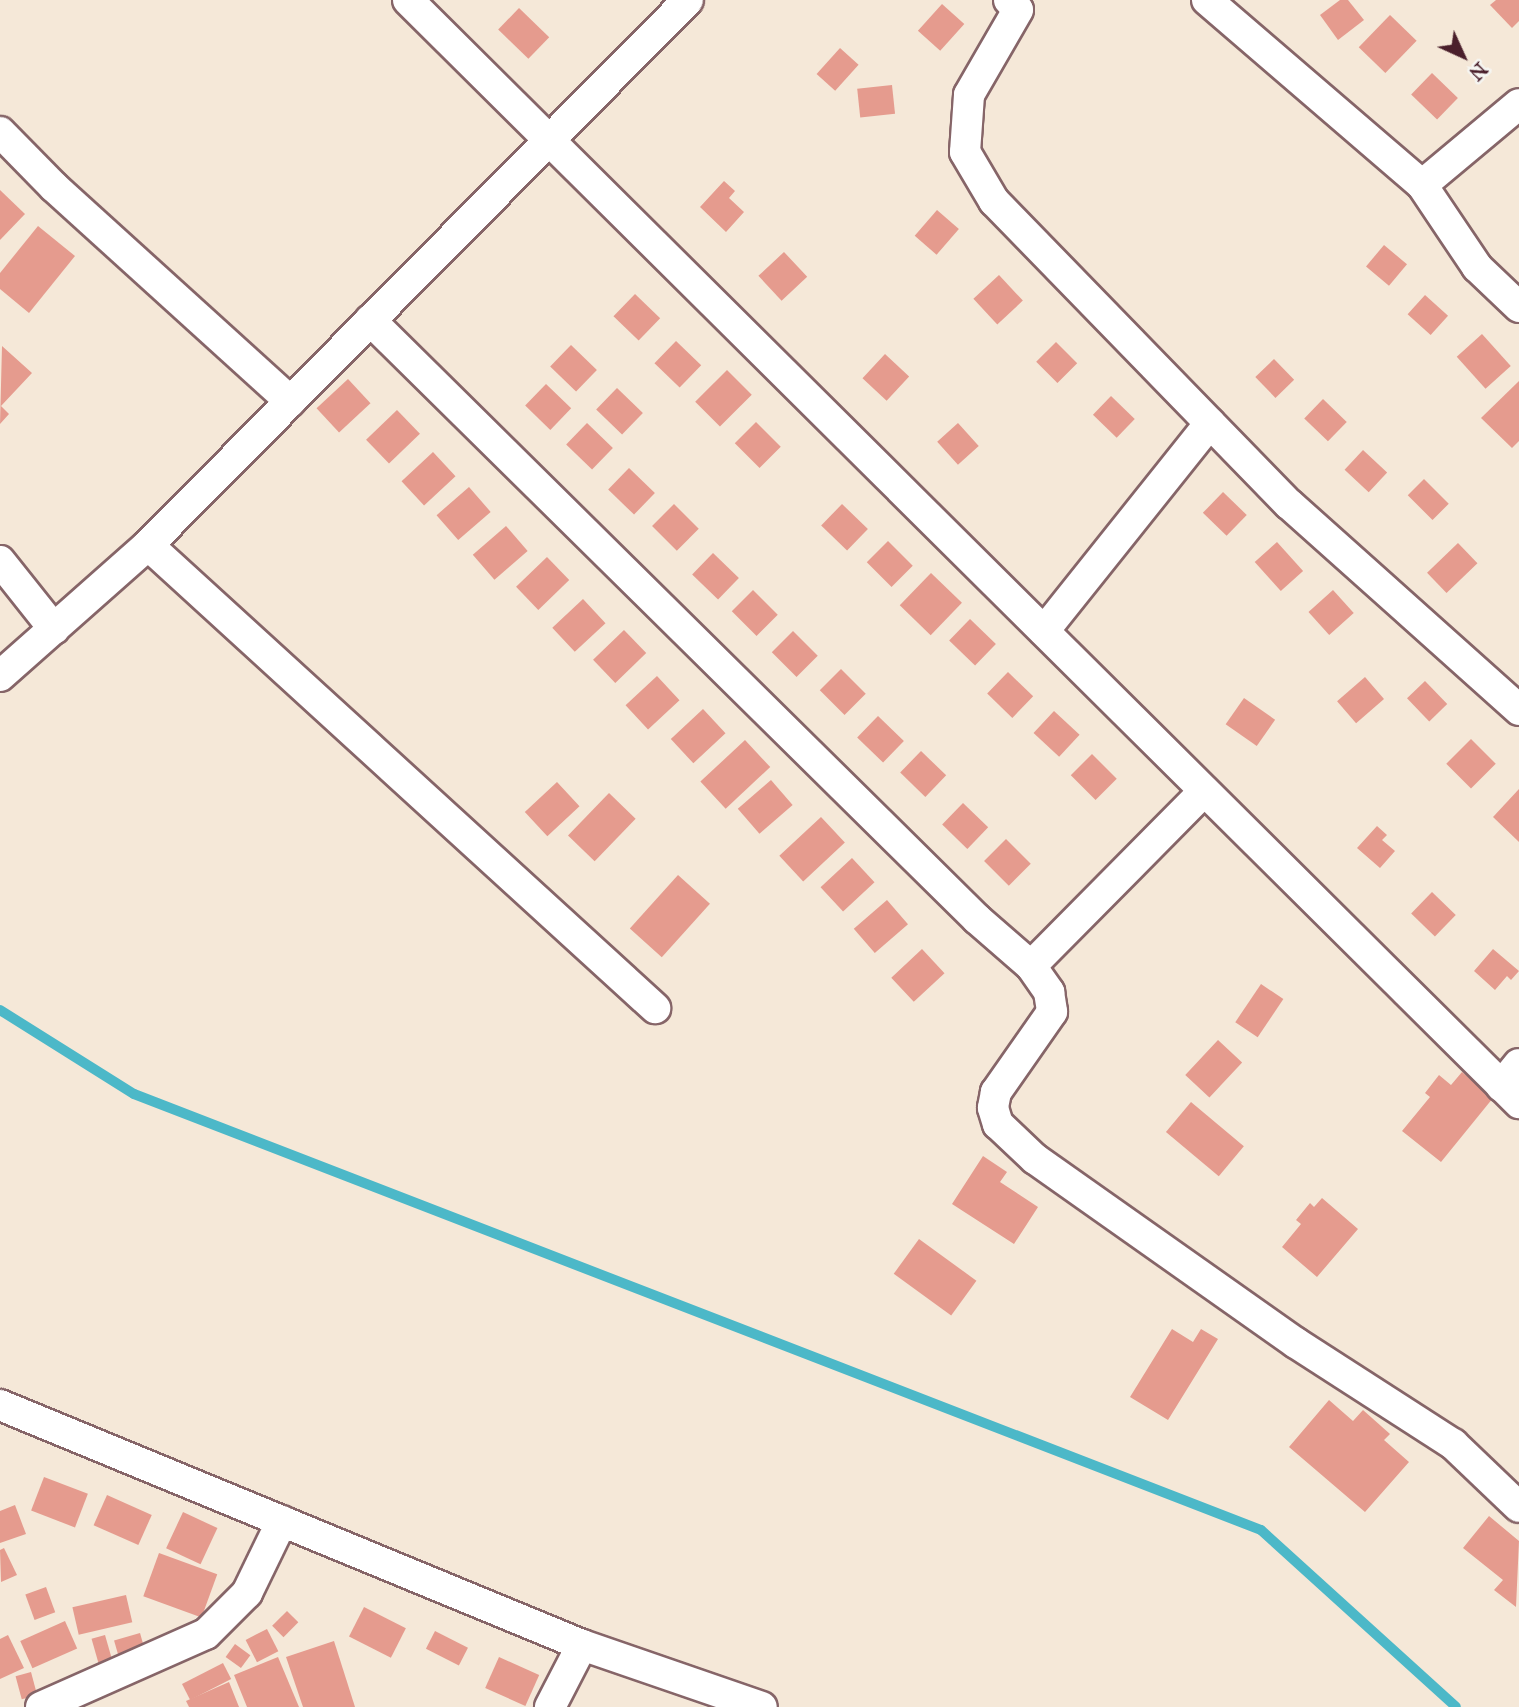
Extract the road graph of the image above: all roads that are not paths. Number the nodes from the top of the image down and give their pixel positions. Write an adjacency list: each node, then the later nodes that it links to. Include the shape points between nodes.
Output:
1 (408, 0): 7 (street)
2 (688, 0): 7 (street)
3 (1207, 0): 8 (street)
4 (1022, 3): 12 (street, via 969,95 965,152 994,201)
5 (1519, 104): 8 (street)
6 (0, 132): 11 (street, via 54,187)
7 (549, 139): 10 (street); 16 (street)
8 (1422, 186): 9 (street, via 1477,267)
9 (1519, 307)
10 (370, 320): 11 (street); 20 (street, via 977,919)
11 (290, 401): 13 (street)
12 (1210, 423): 16 (street); 18 (street, via 1289,504)
13 (148, 545): 15 (street); 21 (street)
14 (0, 561): 15 (street)
15 (54, 629): 17 (street)
16 (1044, 631): 19 (street)
17 (0, 676)
18 (1519, 710)
19 (1202, 793): 20 (street); 22 (street)
20 (1031, 966): 24 (street, via 1049,992 1052,1012 996,1092 993,1108 998,1124 1035,1159 1285,1335 1453,1444)
21 (655, 1008)
22 (1513, 1084)
23 (0, 1405): 25 (street)
24 (1519, 1507)
25 (282, 1521): 26 (street); 27 (street, via 247,1593 206,1634)
26 (582, 1645): 28 (street); 29 (street)
27 (41, 1707)
28 (550, 1707)
29 (762, 1707)

